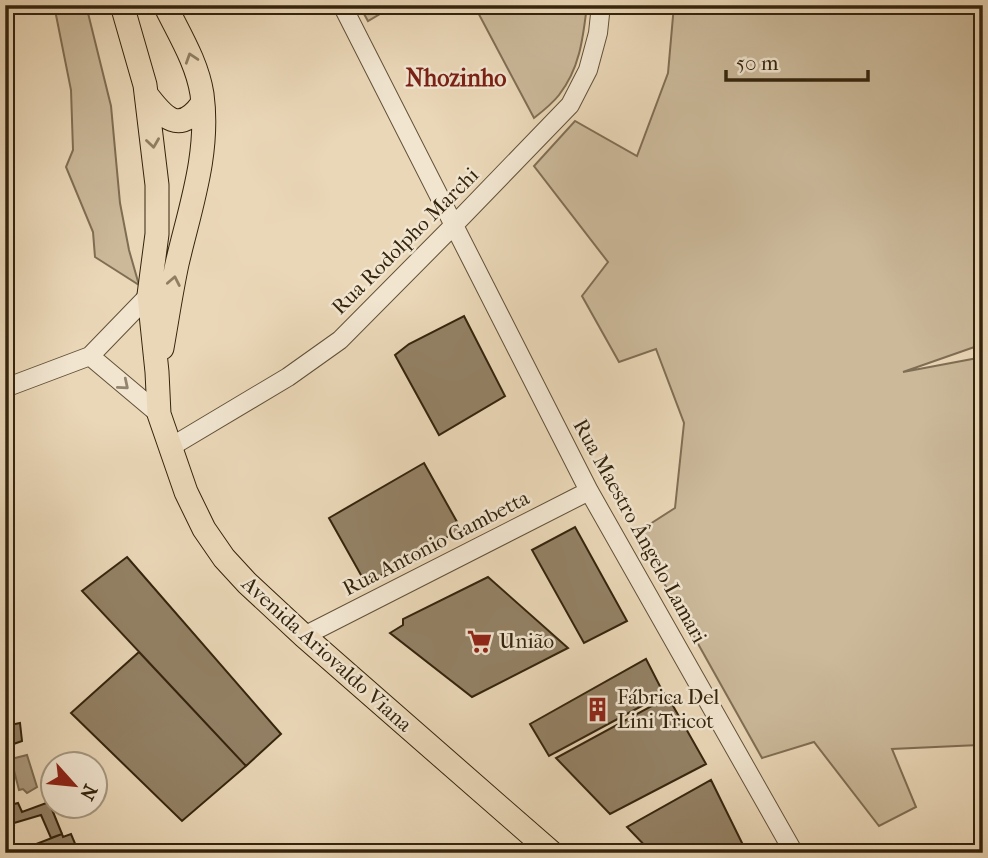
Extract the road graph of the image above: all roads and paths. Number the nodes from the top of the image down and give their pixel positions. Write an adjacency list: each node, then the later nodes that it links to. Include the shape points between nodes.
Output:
1 (122, 5): 5 (main road)
2 (165, 5): 6 (main road, one-way to 2, via 186,45)
3 (342, 5): 7 (street, Rua Maestro Ângelo Lamari)
4 (601, 5): 7 (street, Rua Rodolpho Marchi, via 588,70 570,105)
5 (146, 94): 6 (main road, via 174,121 184,121); 8 (main road, one-way to 8, via 157,185 157,234)
6 (202, 104): 10 (main road, one-way to 6, via 198,181)
7 (454, 225): 13 (street, Rua Rodolpho Marchi, via 340,340 288,377); 14 (street, Rua Maestro Ângelo Lamari)
8 (149, 295): 9 (street); 10 (main road)
9 (90, 356): 11 (street); 12 (street, one-way to 12)
10 (157, 372): 12 (main road, Avenida Ariovaldo Viana)
11 (5, 388)
12 (159, 414): 13 (main road, Avenida Ariovaldo Viana)
13 (169, 448): 15 (main road, Avenida Ariovaldo Viana, via 204,529 224,558)
14 (589, 491): 15 (street, Rua Antonio Gambetta); 17 (street, Rua Maestro Ângelo Lamari)
15 (304, 636): 16 (main road, Avenida Ariovaldo Viana)
16 (552, 853)
17 (794, 853)

